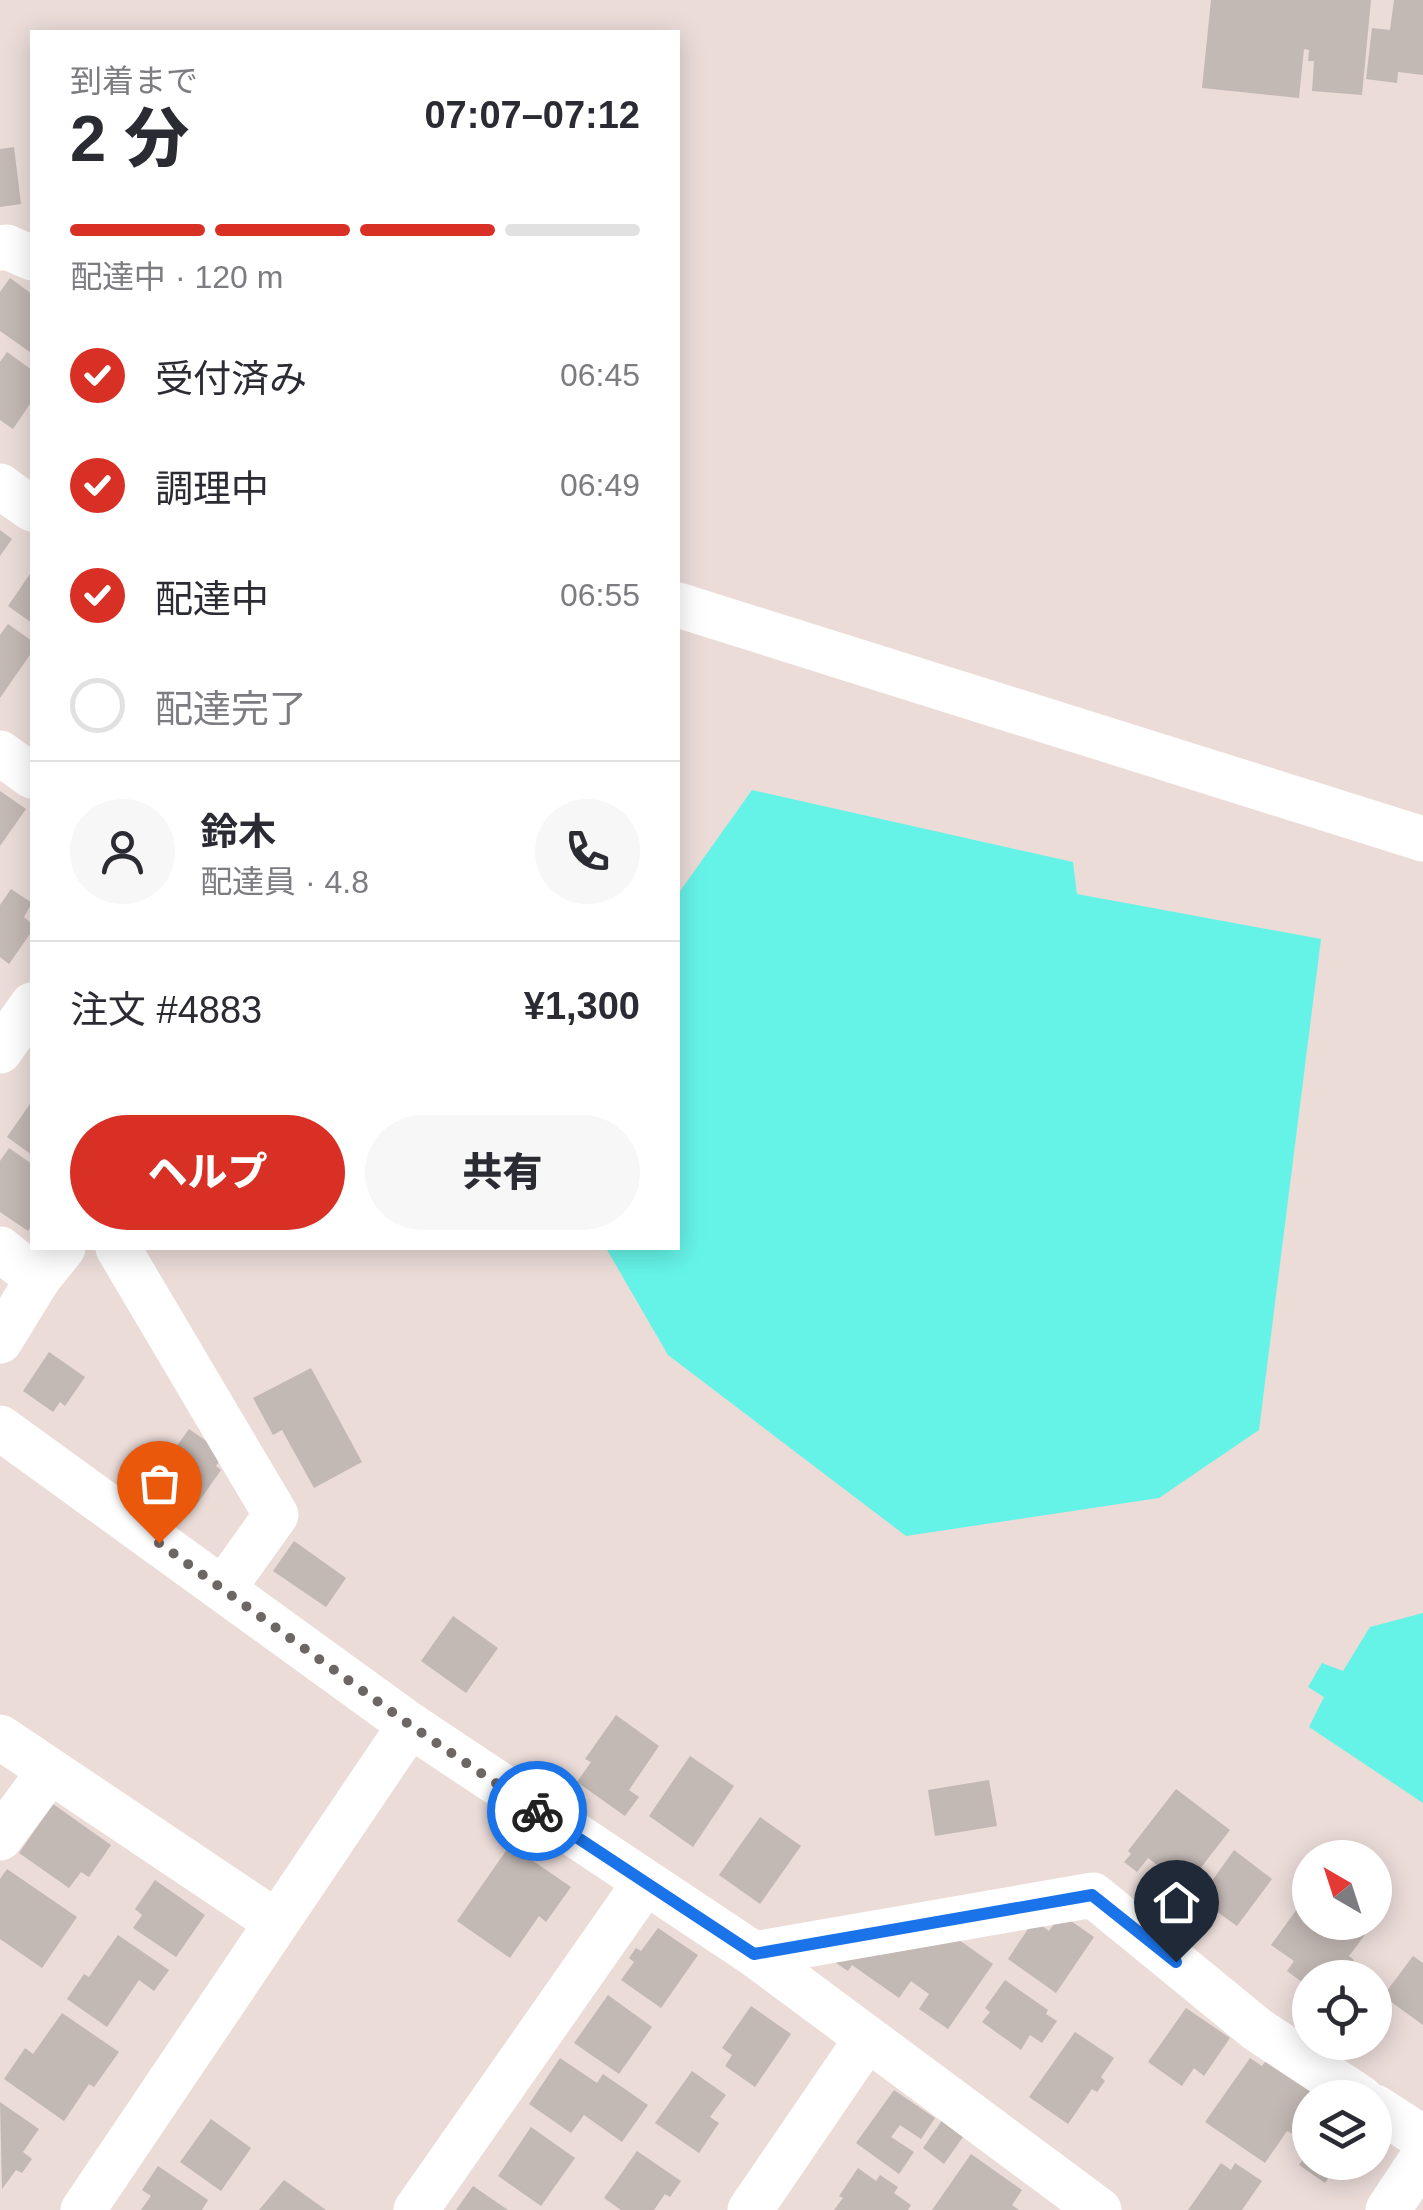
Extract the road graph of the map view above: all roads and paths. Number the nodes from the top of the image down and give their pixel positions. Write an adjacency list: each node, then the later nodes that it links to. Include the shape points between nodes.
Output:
1 (0, 248): 2 (street)
2 (30, 257)
3 (0, 486): 4 (street)
4 (30, 508)
5 (680, 606): 8 (street)
6 (0, 753): 7 (street)
7 (30, 775)
8 (1423, 839)
9 (0, 1250): 11 (street)
10 (119, 1250): 14 (street, via 276,1516)
11 (51, 1263): 12 (street)
12 (0, 1342)
13 (0, 1428): 14 (street)
14 (222, 1589): 15 (street)
15 (410, 1725): 19 (street); 20 (street)
16 (0, 1737): 17 (street)
17 (50, 1772): 18 (street); 20 (street)
18 (0, 1838)
19 (644, 1884): 21 (street); 28 (street)
20 (276, 1922): 27 (street)
21 (754, 1954): 22 (street); 23 (street, via 1092,1895 1258,2030)
22 (866, 2040): 29 (street); 30 (street)
23 (1334, 2080)
24 (1392, 2118): 25 (street)
25 (1423, 2138)
26 (1423, 2158): 31 (street)
27 (83, 2210)
28 (416, 2210)
29 (750, 2210)
30 (1099, 2210)
31 (1388, 2210)

